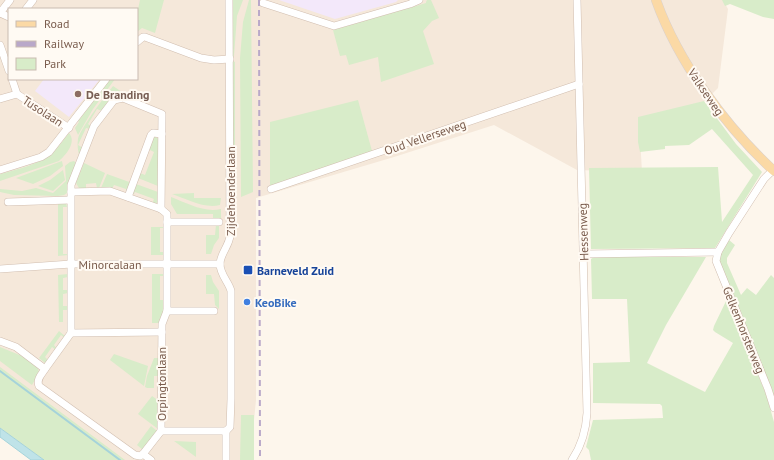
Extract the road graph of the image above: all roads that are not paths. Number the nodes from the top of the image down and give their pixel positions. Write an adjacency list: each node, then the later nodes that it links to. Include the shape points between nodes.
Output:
1 (10, 0): 9 (street)
2 (33, 0): 8 (street)
3 (229, 0): 12 (street, Zijdehoenderlaan)
4 (419, 0): 7 (street, via 334,26)
5 (577, 0): 16 (street, Hessenweg)
6 (656, 0): 22 (main road, Valkseweg, via 683,57 713,103 755,154)
7 (263, 3)
8 (27, 8)
9 (0, 13)
10 (138, 41): 12 (street, via 145,37 201,58)
11 (0, 45): 13 (street)
12 (230, 59): 34 (street, Zijdehoenderlaan, via 230,241)
13 (8, 68)
14 (12, 80): 17 (street, Tusolaan)
15 (105, 80): 19 (street)
16 (579, 84): 23 (street, Oud Vellerseweg); 32 (street, Hessenweg)
17 (17, 94): 18 (street, Tusolaan); 19 (street, Tusolaan)
18 (0, 99)
19 (69, 128): 21 (street, via 56,146 45,155)
20 (162, 134): 24 (street, via 162,114 123,98 114,100 94,126 73,179); 25 (street, via 151,135); 28 (street)
21 (0, 170)
22 (773, 171): 31 (street, via 764,179)
23 (271, 189)
24 (71, 192): 25 (street, via 110,191); 26 (street)
25 (128, 197): 28 (street)
26 (70, 200): 27 (street); 33 (street)
27 (8, 202)
28 (162, 209): 29 (street, via 167,214)
29 (167, 222): 30 (street); 35 (street, Orpingtonlaan)
30 (219, 222)
31 (718, 252): 32 (street); 43 (street, Gelkenhorsterweg, via 716,261 766,382)
32 (584, 254): 49 (street, Hessenweg, via 586,424 581,444)
33 (70, 264): 35 (street, Minorcalaan); 36 (street, Minorcalaan); 40 (street)
34 (220, 264): 35 (street, Minorcalaan); 45 (street, via 230,291 231,399 230,427)
35 (167, 265): 37 (street, Orpingtonlaan)
36 (0, 269)
37 (167, 311): 38 (street); 39 (street, Orpingtonlaan, via 162,321)
38 (214, 311)
39 (162, 332): 40 (street, Orpingtonlaan); 44 (street, Orpingtonlaan)
40 (72, 333): 42 (street)
41 (0, 342): 42 (street, via 16,347)
42 (45, 369): 46 (street, via 38,379 39,386 135,455)
43 (774, 408)
44 (161, 430): 45 (street); 46 (street, Orpingtonlaan)
45 (226, 431): 48 (street)
46 (143, 454): 47 (street)
47 (151, 460)
48 (226, 460)
49 (572, 460)

